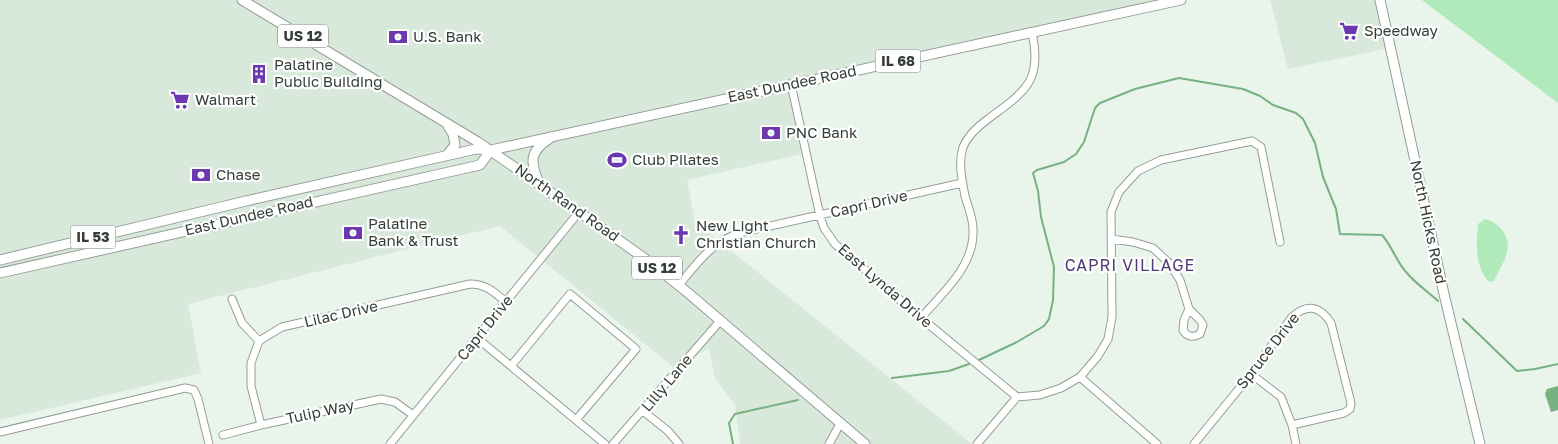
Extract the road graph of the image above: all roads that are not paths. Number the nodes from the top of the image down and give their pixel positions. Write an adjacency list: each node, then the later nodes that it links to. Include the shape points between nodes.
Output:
1 (242, 0): 6 (main road, North Rand Road / US 12)
2 (1181, 0): 4 (main road, East Dundee Road / IL 68)
3 (1380, 0): 51 (main road, North Hicks Road)
4 (1032, 33): 5 (main road, East Dundee Road / IL 68); 10 (street, via 1036,62 1033,75 1012,101 971,133 960,161)
5 (791, 84): 7 (main road, East Dundee Road / IL 68); 13 (street, East Lynda Drive)
6 (445, 122): 8 (main road, North Rand Road / US 12); 9 (main road, via 455,140 454,149)
7 (555, 136): 8 (main road, East Dundee Road / IL 68); 11 (main road, via 541,144 533,157)
8 (491, 150): 9 (main road, East Dundee Road / IL 53, via 476,149); 11 (main road, North Rand Road / US 12); 18 (main road, East Dundee Road / IL 53, via 480,165)
9 (446, 156): 16 (main road, East Dundee Road / IL 53)
10 (962, 183): 13 (street, Capri Drive); 24 (street, via 973,228 973,246 964,269)
11 (539, 184): 12 (main road, North Rand Road / US 12)
12 (580, 212): 20 (main road, North Rand Road / US 12); 22 (street, Capri Drive)
13 (820, 216): 20 (street, Capri Drive, via 723,239 709,250); 24 (street, East Lynda Drive, via 835,244)
14 (1111, 239): 15 (street, via 1111,212 1119,192 1138,171 1161,160 1252,140 1261,147); 23 (street, via 1153,248 1169,263 1180,280); 30 (street, via 1112,317 1108,339)
15 (1280, 242)
16 (67, 244): 17 (main road, East Dundee Road / IL 53); 18 (main road, via 51,253)
17 (0, 260)
18 (46, 263): 19 (main road, East Dundee Road / IL 53)
19 (0, 273)
20 (679, 285): 25 (main road, North Rand Road / US 12)
21 (232, 299): 27 (street, via 242,323)
22 (506, 302): 26 (street, Capri Drive); 27 (street, Lilac Drive, via 489,287 470,284 282,327)
23 (1189, 310)
24 (920, 318): 31 (street, East Lynda Drive)
25 (720, 321): 32 (street, Lilly Lane); 35 (main road, North Rand Road / US 12)
26 (477, 338): 28 (street); 33 (street, Capri Drive)
27 (259, 341): 36 (street, via 251,363 252,386)
28 (511, 366): 34 (street); 34 (street, via 570,294 636,350)
29 (1251, 374): 37 (street, via 1281,397); 37 (street, Spruce Drive, via 1300,310 1310,308 1326,316 1331,323 1350,409); 49 (street, Spruce Drive)
30 (1080, 377): 31 (street, via 1040,395); 48 (street)
31 (1017, 397): 47 (street)
32 (643, 411): 43 (street, Lilly Lane); 44 (street)
33 (414, 415): 36 (street, Tulip Way, via 395,402 381,399); 41 (street, Capri Drive)
34 (576, 420): 42 (street)
35 (840, 424): 45 (street); 46 (main road, North Rand Road / US 12)
36 (261, 425): 39 (street, Tulip Way)
37 (1292, 425): 50 (street)
38 (0, 432): 40 (street, via 185,388 194,390 198,399)
39 (223, 435)
40 (209, 444)
41 (390, 444)
42 (604, 444)
43 (613, 444)
44 (679, 444)
45 (829, 444)
46 (865, 444)
47 (977, 444)
48 (1156, 444)
49 (1194, 444)
50 (1296, 444)
51 (1480, 444)

